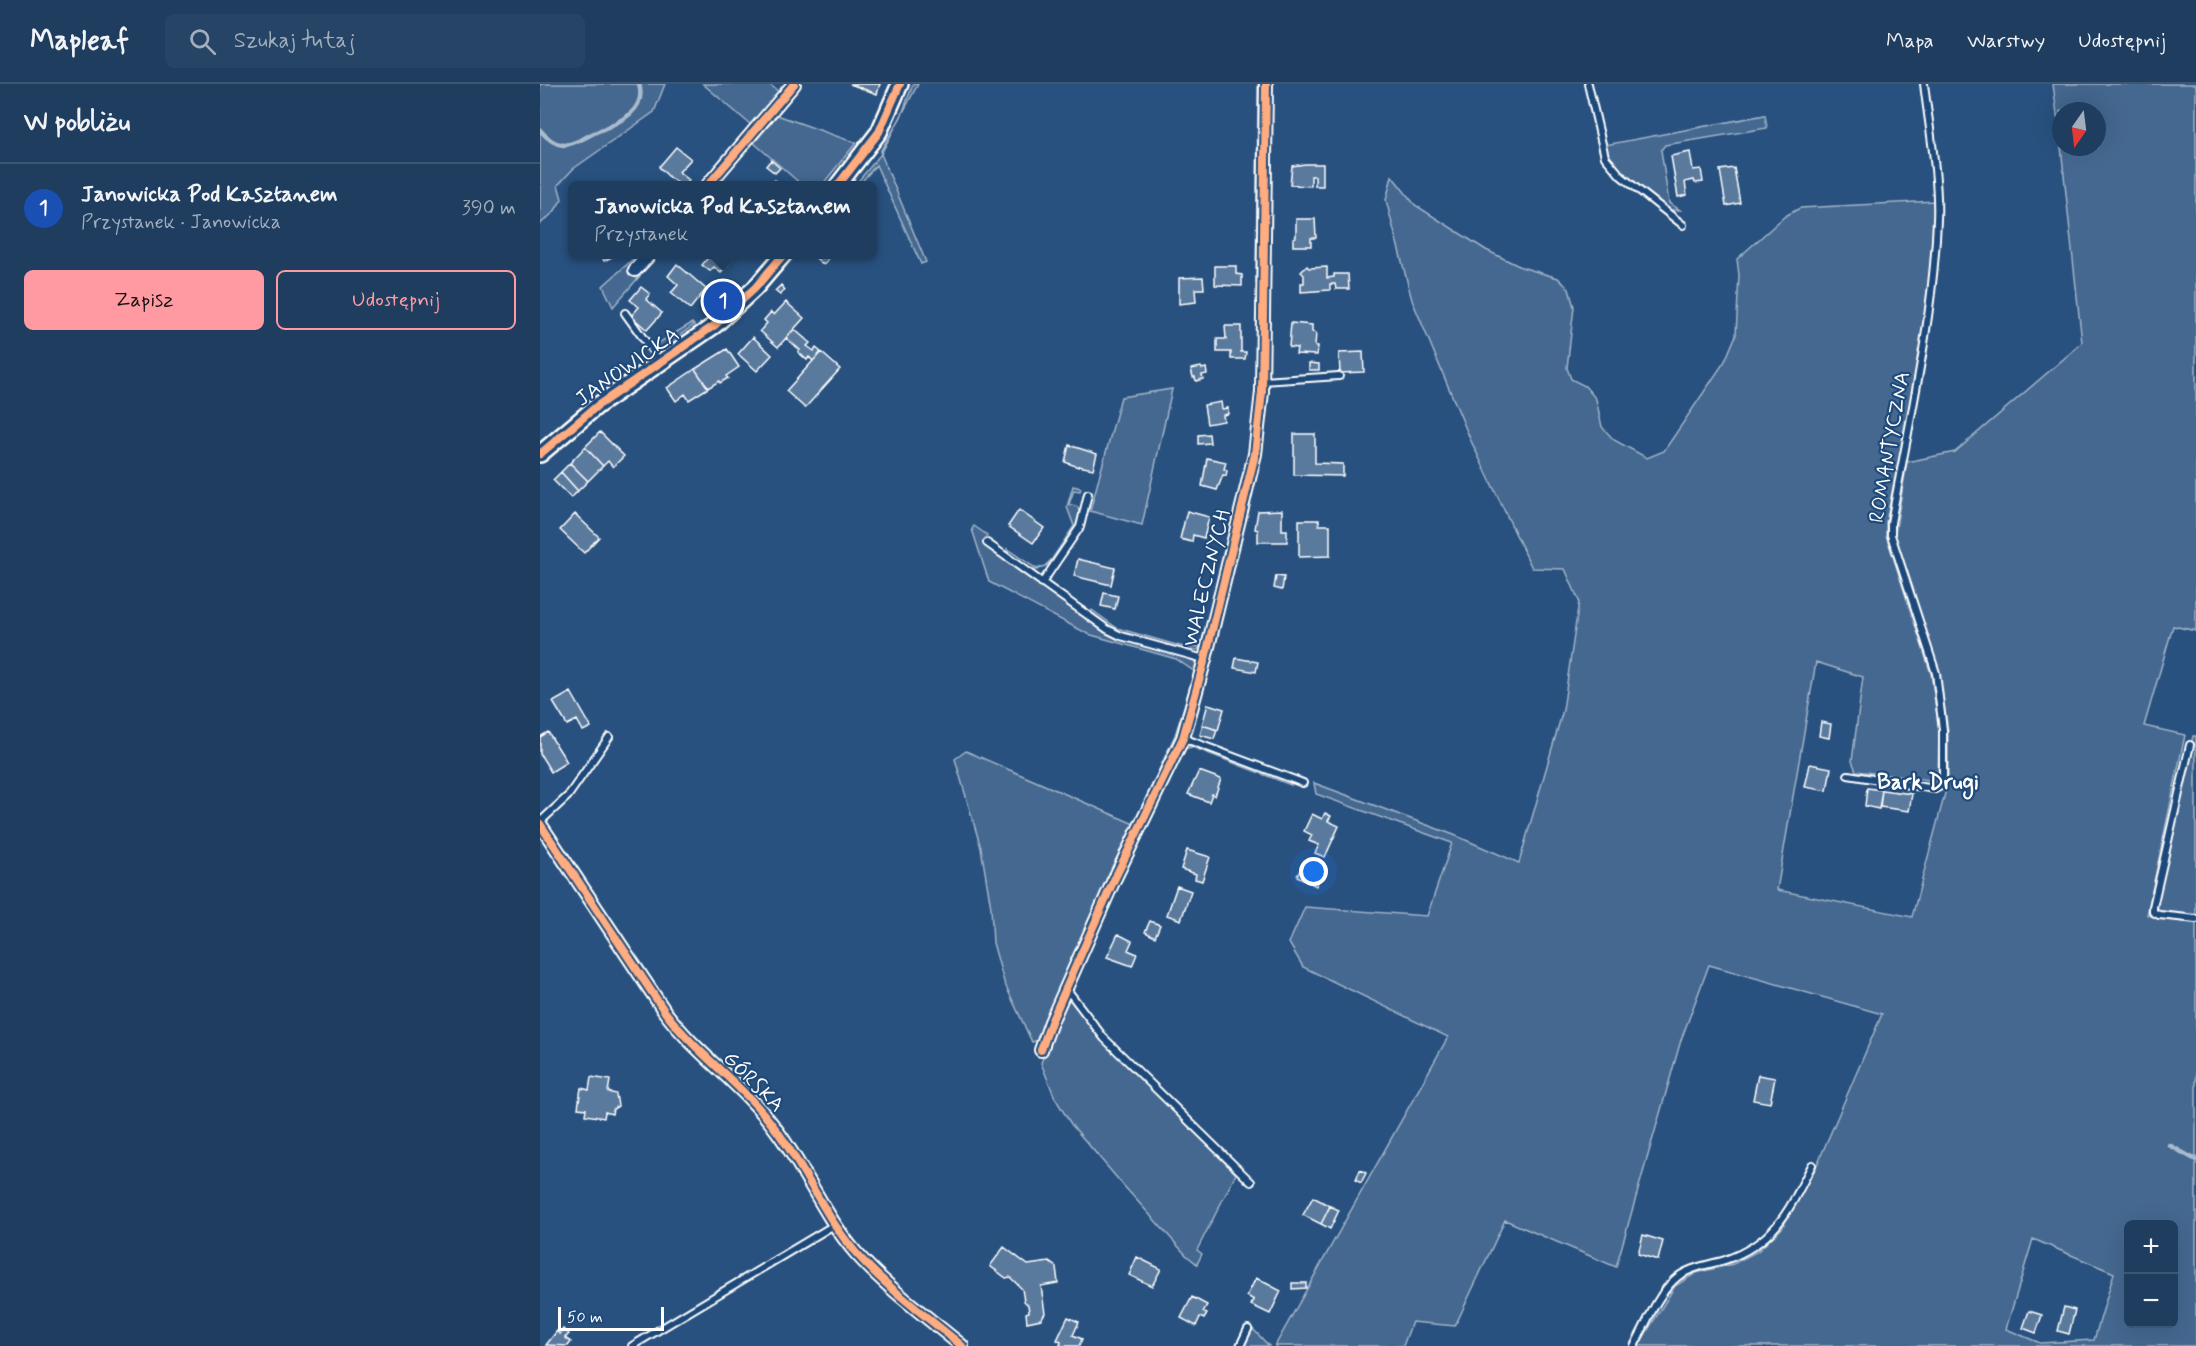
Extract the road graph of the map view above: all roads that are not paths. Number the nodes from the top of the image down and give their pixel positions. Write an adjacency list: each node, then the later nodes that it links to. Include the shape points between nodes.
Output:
1 (794, 84): 6 (street)
2 (900, 84): 7 (street, via 879,132)
3 (1266, 84): 15 (street, WALECZNYCH)
4 (1588, 84): 8 (lane, via 1605,157 1621,176)
5 (1924, 84): 24 (lane, ROMANTYCZNA, via 1937,220 1924,341 1891,535 1935,673 1943,730 1943,785 1935,789)
6 (712, 181)
7 (842, 181)
8 (1683, 225)
9 (646, 259): 11 (street)
10 (780, 259): 13 (street, JANOWICKA, via 724,317)
11 (635, 270)
12 (625, 313): 13 (lane)
13 (661, 363): 16 (street, JANOWICKA, via 597,406)
14 (1339, 376): 15 (lane)
15 (1262, 381): 20 (street, WALECZNYCH, via 1256,454)
16 (540, 454)
17 (1088, 494): 19 (lane, via 1080,527)
18 (987, 543): 19 (lane)
19 (1042, 583): 20 (lane, via 1121,636)
20 (1205, 659): 22 (street, WALECZNYCH)
21 (609, 737): 26 (lane, via 568,796)
22 (1183, 738): 25 (lane); 28 (street, WALECZNYCH)
23 (2190, 745): 27 (lane, via 2153,912)
24 (1848, 775)
25 (1302, 783)
26 (540, 823): 32 (street, GÓRSKA, via 665,1012 682,1035 748,1095 777,1131)
27 (2196, 919)
28 (1066, 988): 29 (street, WALECZNYCH); 31 (lane, via 1104,1038)
29 (1041, 1050)
30 (1812, 1165): 37 (lane, via 1795,1199 1769,1236 1743,1252 1675,1279)
31 (1251, 1182)
32 (835, 1224): 34 (lane); 35 (street, GÓRSKA, via 880,1278)
33 (1248, 1329): 36 (lane)
34 (632, 1346)
35 (962, 1346)
36 (1240, 1346)
37 (1634, 1346)

